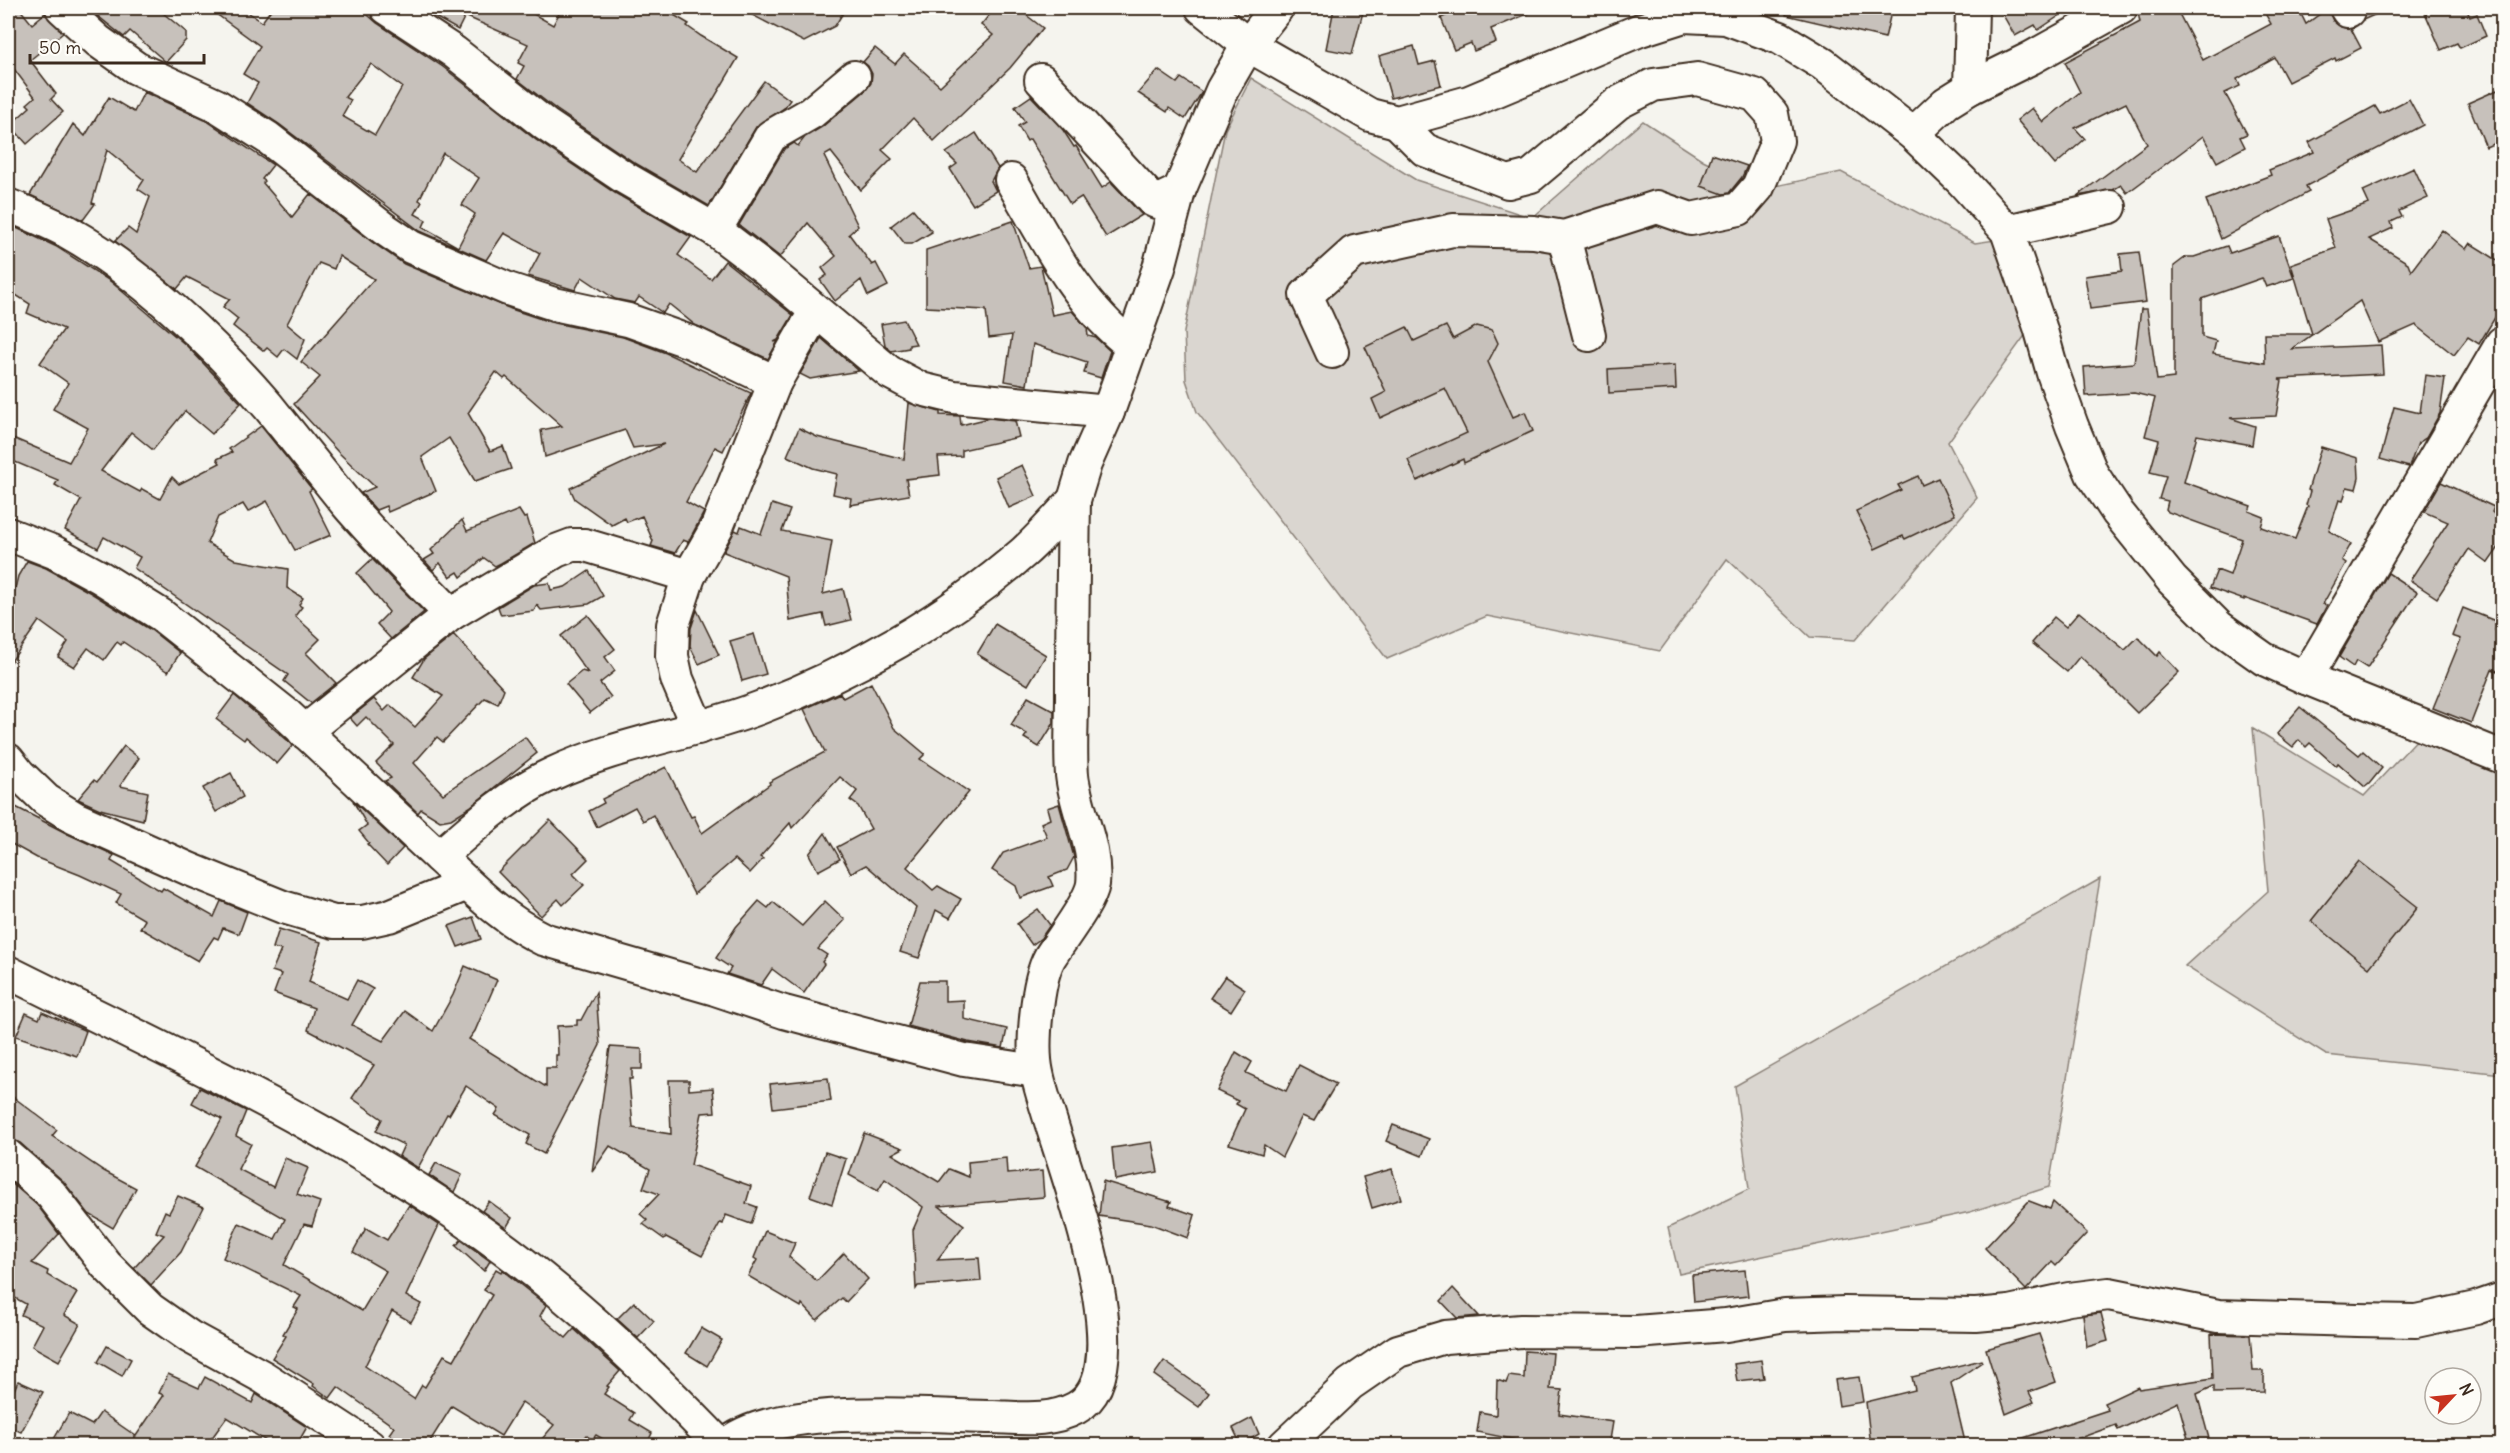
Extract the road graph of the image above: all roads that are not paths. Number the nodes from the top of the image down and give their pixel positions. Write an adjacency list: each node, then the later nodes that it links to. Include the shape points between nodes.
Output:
1 (62, 8): 25 (street, via 136,68 216,105 268,138 411,248 508,289 554,304 628,320 693,344)
2 (387, 8): 17 (street, via 454,52 546,125 625,178)
3 (1202, 8): 7 (street)
4 (1276, 8): 7 (street)
5 (1972, 8): 10 (street)
6 (2121, 8): 10 (street)
7 (1248, 45): 11 (street, via 1370,115); 14 (street, via 1222,90)
8 (854, 77): 17 (street, via 811,113 771,136)
9 (1041, 80): 14 (street, via 1152,200 1161,201)
10 (1970, 88): 12 (street, via 1946,103)
11 (1397, 122): 12 (street, via 1469,102 1640,30 1684,16 1726,18 1780,38 1823,64); 19 (street, via 1425,150 1508,182 1531,176 1618,103 1653,85 1697,79 1755,95 1772,114 1777,141 1758,187 1740,210 1691,219 1657,207)
12 (1913, 134): 18 (street)
13 (1011, 180): 23 (street, via 1081,296)
14 (1179, 191): 23 (street, via 1159,268)
15 (8, 205): 30 (street, via 65,230 97,250 190,327 238,373 367,526)
16 (2110, 207): 18 (street)
17 (715, 230): 20 (street)
18 (2007, 231): 31 (street, via 2052,373 2092,474 2118,513 2172,580 2219,627 2264,659)
19 (1564, 237): 21 (street); 24 (street, via 1534,232 1453,230 1354,252 1306,295)
20 (815, 312): 25 (street); 26 (street, via 888,372 921,389 954,397)
21 (1589, 335)
22 (2502, 343): 31 (street)
23 (1132, 346): 26 (street)
24 (1332, 352)
25 (775, 382): 29 (street, via 717,527)
26 (1108, 412): 27 (street)
27 (1074, 500): 32 (street, via 998,573 893,644 847,670 759,708); 39 (street, via 1072,776 1092,855 1093,887 1048,961 1036,1007)
28 (8, 534): 33 (street, via 54,552 160,615)
29 (689, 576): 30 (street, via 597,548 572,545); 32 (street, via 673,625 672,656 677,679)
30 (451, 614): 33 (street)
31 (2306, 678): 34 (street)
32 (698, 728): 36 (street, via 631,744 550,775 480,822)
33 (304, 732): 36 (street)
34 (2502, 757)
35 (8, 760): 37 (street, via 46,800 75,818 283,907 334,922 362,922 389,916)
36 (439, 857): 37 (street)
37 (467, 884): 39 (street, via 494,909 543,939 795,1015 964,1060)
38 (8, 972): 43 (street, via 324,1134 485,1234 586,1314)
39 (1036, 1071): 43 (street, via 1088,1239 1104,1331 1100,1376 1090,1398 1052,1418 801,1417 736,1435)
40 (8, 1156): 42 (street, via 51,1194 106,1265 150,1309)
41 (2502, 1299): 44 (street, via 2416,1321 2218,1316 2109,1294 1976,1315 1785,1315 1726,1325 1636,1332 1521,1330 1445,1337 1398,1351 1350,1384)
42 (369, 1446)
43 (723, 1446)
44 (1284, 1446)

